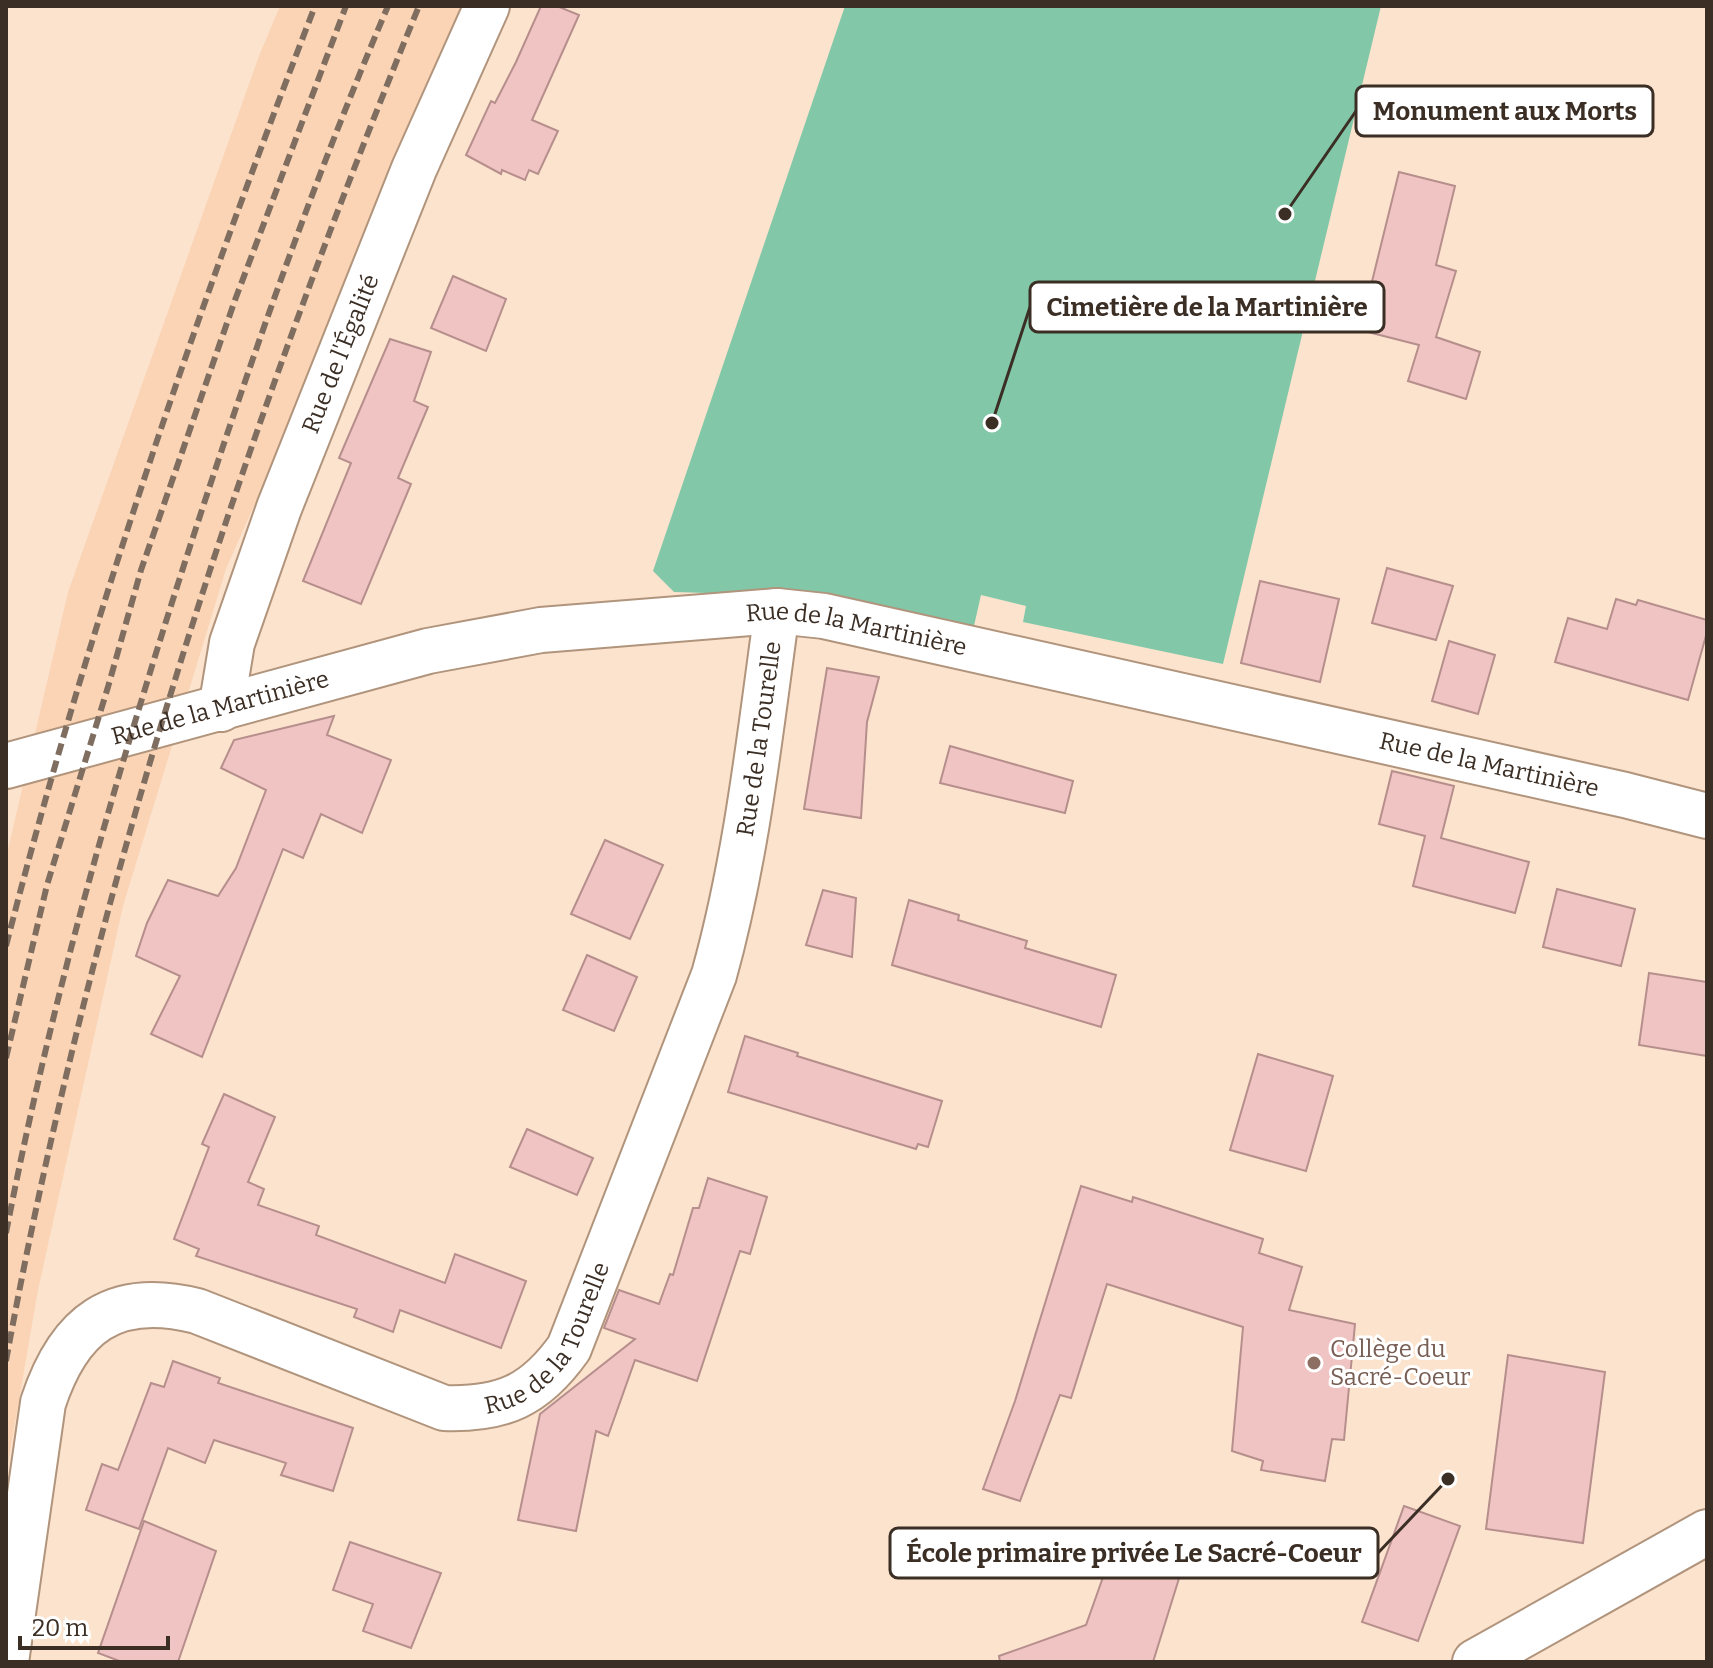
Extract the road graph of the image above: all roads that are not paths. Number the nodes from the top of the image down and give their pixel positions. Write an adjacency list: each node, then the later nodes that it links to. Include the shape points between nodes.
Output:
1 (487, 6): 3 (street, Rue de l'Égalité, via 414,169 279,508 232,643)
2 (777, 611): 3 (street, Rue de la Martinière, via 541,630 428,651); 5 (street, Rue de la Martinière, via 824,616); 8 (street, Rue de la Tourelle, via 745,833 714,975 569,1348 554,1370 504,1403 444,1408 197,1311 139,1304 110,1312 68,1346 43,1403)
3 (221, 709): 4 (street, Rue de la Martinière)
4 (6, 766)
5 (1707, 816)
6 (1707, 1532): 7 (street)
7 (1486, 1659)
8 (6, 1662)

